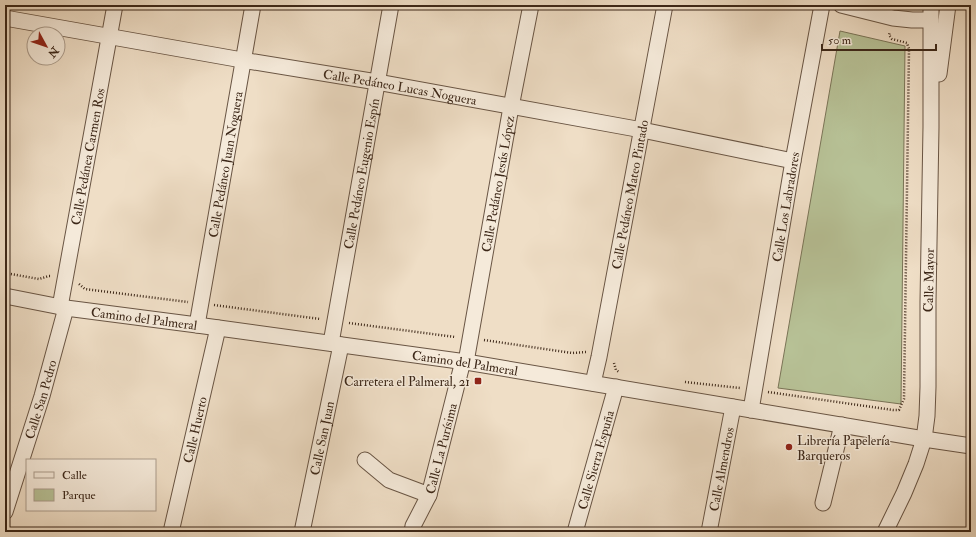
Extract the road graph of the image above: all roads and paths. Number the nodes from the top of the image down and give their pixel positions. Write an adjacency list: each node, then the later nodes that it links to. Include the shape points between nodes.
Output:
1 (115, 5): 12 (street, Calle Pedánea Carmen Ros)
2 (253, 5): 13 (street, Calle Pedáneo Juan Noguera)
3 (391, 5): 14 (street, Calle Pedáneo Eugenio Espín)
4 (531, 5): 15 (street, Calle Pedáneo Jesús López)
5 (665, 5): 17 (street, Calle Pedáneo Mateo Pintado)
6 (822, 5): 18 (street, Calle Los Labradores)
7 (841, 5): 11 (street, via 893,18)
8 (932, 5): 11 (street, Calle Mayor)
9 (948, 5): 16 (street)
10 (5, 18): 12 (street, Calle Pedáneo Lucas Noguera)
11 (931, 20): 16 (street, Calle Mayor)
12 (109, 36): 13 (street, Calle Pedáneo Lucas Noguera); 20 (street, Calle Pedánea Carmen Ros)
13 (242, 60): 14 (street, Calle Pedáneo Lucas Noguera); 21 (street, Calle Pedáneo Juan Noguera)
14 (377, 82): 15 (street, Calle Pedáneo Lucas Noguera); 23 (street, Calle Pedáneo Eugenio Espín)
15 (511, 107): 17 (street, Calle Pedáneo Lucas Noguera); 24 (street, Calle Pedáneo Jesús López)
16 (931, 127): 30 (street, Calle Mayor, via 928,387)
17 (642, 130): 18 (street, Calle Pedáneo Lucas Noguera); 25 (street, Calle Pedáneo Mateo Pintado)
18 (794, 161): 28 (street, Calle Los Labradores)
19 (5, 296): 20 (street, Camino del Palmeral)
20 (63, 308): 21 (street, Camino del Palmeral); 35 (street, Calle San Pedro, via 42,396)
21 (197, 325): 22 (street, Camino del Palmeral)
22 (218, 328): 23 (street, Camino del Palmeral); 36 (street, Calle Huerto)
23 (336, 344): 24 (street, Camino del Palmeral); 37 (street, Calle San Juan)
24 (464, 362): 25 (street, Camino del Palmeral); 33 (street, Calle La Purísima)
25 (593, 383): 26 (street, Camino del Palmeral)
26 (616, 387): 27 (street, Camino del Palmeral); 39 (street, Calle Sierra Espuña)
27 (732, 407): 28 (street, Camino del Palmeral); 40 (street, Calle Almendros)
28 (751, 410): 29 (street, Camino del Palmeral)
29 (842, 425): 30 (street, Camino del Palmeral); 34 (street)
30 (924, 439): 31 (street, Camino del Palmeral); 41 (street, Calle Mayor, via 911,478)
31 (971, 446)
32 (365, 460): 33 (street, via 389,480)
33 (430, 495): 38 (street, Calle La Purísima)
34 (823, 503)
35 (5, 512)
36 (171, 532)
37 (302, 532)
38 (412, 532)
39 (575, 532)
40 (709, 532)
41 (885, 532)

